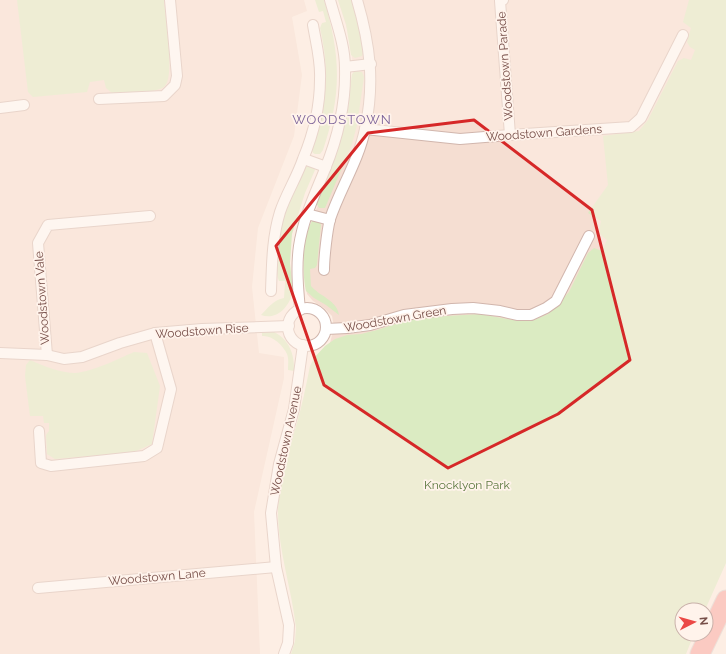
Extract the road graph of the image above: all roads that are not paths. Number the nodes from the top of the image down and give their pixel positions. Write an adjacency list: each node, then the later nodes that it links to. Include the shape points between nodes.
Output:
1 (170, 0): 9 (street, via 177,76 175,85 164,96)
2 (330, 0): 8 (street, via 340,34)
3 (357, 0): 7 (street)
4 (503, 0): 13 (street, Woodstown Parade, via 500,2)
5 (313, 25): 14 (street, via 318,52 319,99)
6 (683, 35): 13 (street, Woodstown Gardens, via 641,118 631,127)
7 (371, 64): 8 (street); 12 (street)
8 (345, 67): 15 (street, via 343,104)
9 (99, 99)
10 (24, 105): 11 (street)
11 (0, 108)
12 (365, 129): 13 (street, Woodstown Gardens, via 460,140); 18 (street)
13 (510, 135)
14 (304, 159): 15 (street); 21 (street, via 280,212 273,244)
15 (326, 167): 16 (street)
16 (306, 214): 18 (street); 22 (street, via 299,246)
17 (150, 216): 28 (street, Woodstown Vale, via 48,225 38,243)
18 (330, 220): 20 (street)
19 (589, 236): 24 (street, Woodstown Green, via 556,301 531,315 473,308 452,309 404,315 370,325)
20 (324, 270)
21 (271, 291)
22 (300, 310): 23 (street, via 292,316); 24 (street, via 312,309 318,312 323,317)
23 (289, 326): 25 (street, Woodstown Rise); 26 (street, via 294,340)
24 (326, 329): 26 (street, via 315,344)
25 (155, 333): 28 (street, Woodstown Rise, via 82,358 64,360); 29 (street, via 171,389 157,448 144,456 51,466 41,463)
26 (303, 345): 30 (street, Woodstown Avenue, via 294,409 279,464 271,513)
27 (0, 353): 28 (street, Woodstown Rise)
28 (47, 355)
29 (39, 431)
30 (276, 567): 31 (street, Woodstown Lane); 33 (street, Woodstown Avenue, via 289,626 288,644)
31 (38, 588)
32 (726, 600): 34 (highway)
33 (284, 654)
34 (700, 654)

